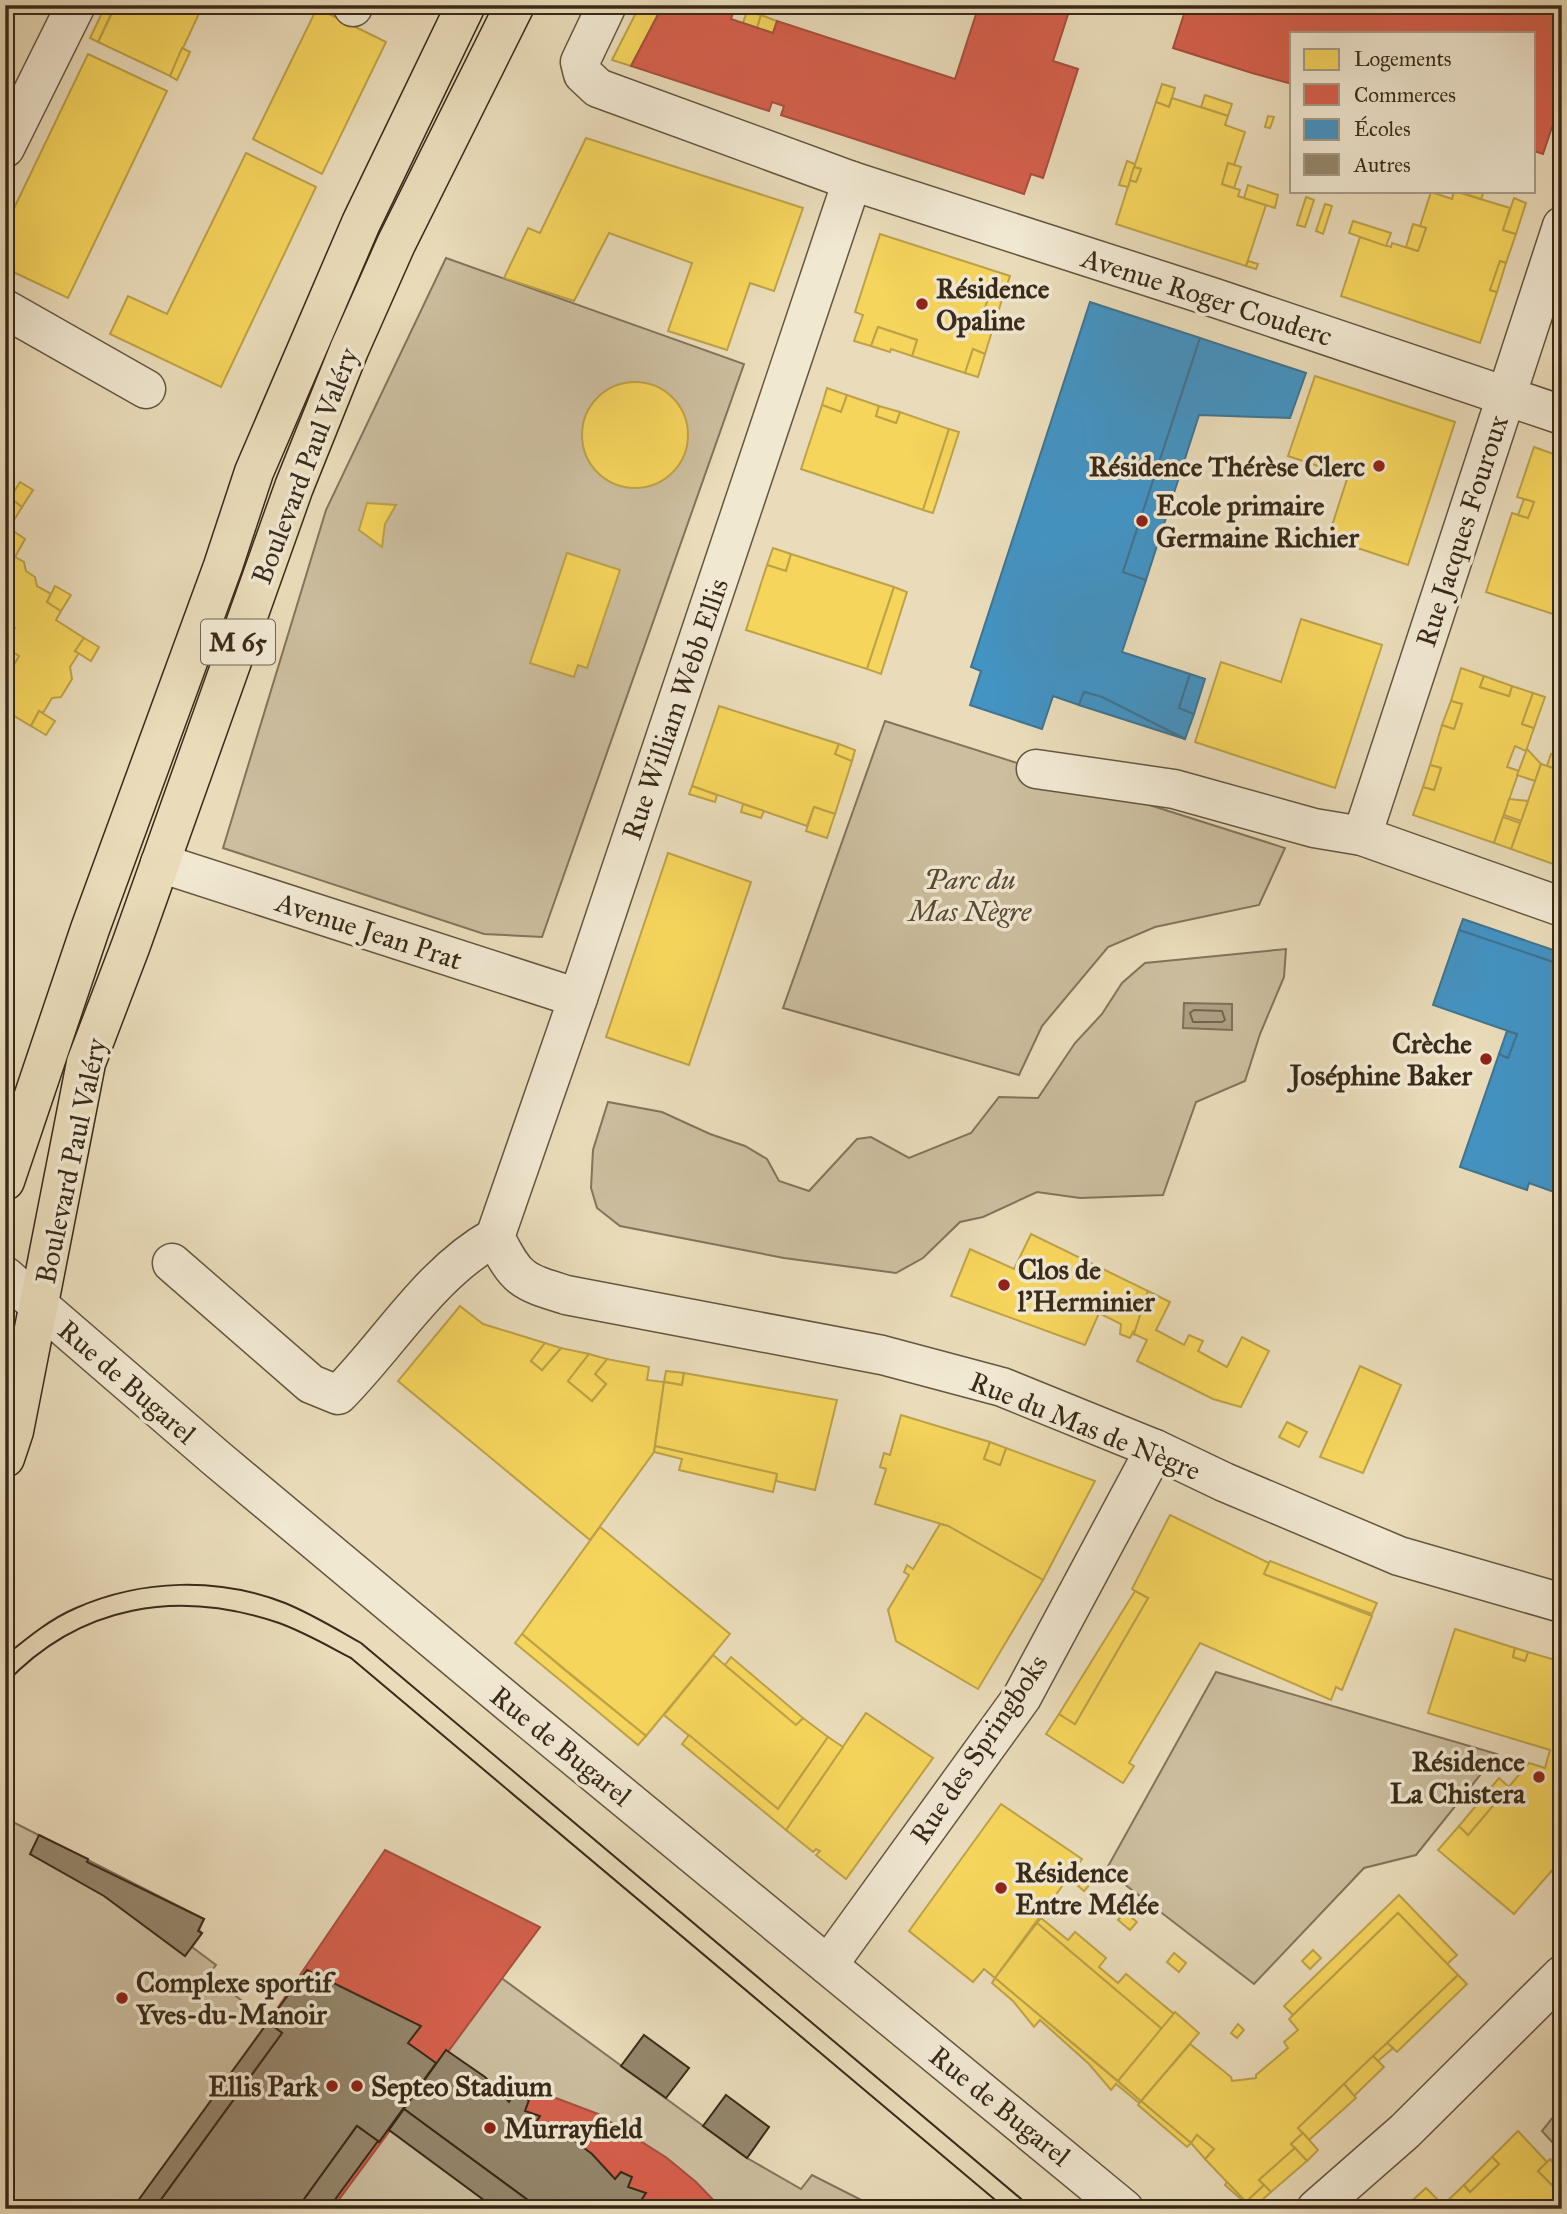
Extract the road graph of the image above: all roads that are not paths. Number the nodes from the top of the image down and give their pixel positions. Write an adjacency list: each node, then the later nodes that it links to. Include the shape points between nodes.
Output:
1 (76, 5): 5 (street)
2 (466, 5): 17 (main road, Boulevard Paul Valéry / M 65, via 361,223 254,472)
3 (515, 5): 14 (main road, Boulevard Paul Valéry / M 65, via 396,244 349,350 293,486)
4 (607, 5): 6 (street, Avenue Roger Couderc, via 580,62 583,74 598,88)
5 (5, 148)
6 (852, 181): 10 (street, Avenue Roger Couderc); 16 (street, Rue William Webb Ellis)
7 (1562, 226): 10 (street, Rue Jacques Fouroux)
8 (5, 309): 9 (street)
9 (146, 389)
10 (1506, 398): 11 (street, Avenue Roger Couderc); 13 (street, Rue Jacques Fouroux)
11 (1562, 415)
12 (1036, 769): 13 (street, via 1174,789 1314,828)
13 (1362, 836): 15 (street)
14 (160, 863): 16 (street, Avenue Jean Prat); 21 (main road, Boulevard Paul Valéry / M 65, via 86,1063)
15 (1562, 907)
16 (578, 998): 18 (street, Rue William Webb Ellis)
17 (5, 1181)
18 (495, 1237): 19 (street, via 424,1296 338,1395 311,1384); 22 (street, Rue du Mas de Nègre, via 517,1275 566,1295 895,1359 1002,1387)
19 (172, 1263)
20 (5, 1276): 21 (street, Rue de Bugarel)
21 (40, 1306): 23 (main road, M 65, via 15,1431); 25 (street, Rue de Bugarel, via 513,1707)
22 (1155, 1449): 24 (street, Rue du Mas de Nègre, via 1399,1556); 25 (street, Rue des Springboks, via 1021,1697)
23 (5, 1458)
24 (1562, 1603)
25 (828, 1965): 27 (street, Rue de Bugarel)
26 (1562, 1975): 28 (street, via 1405,2131)
27 (1124, 2209)
28 (1316, 2209)

